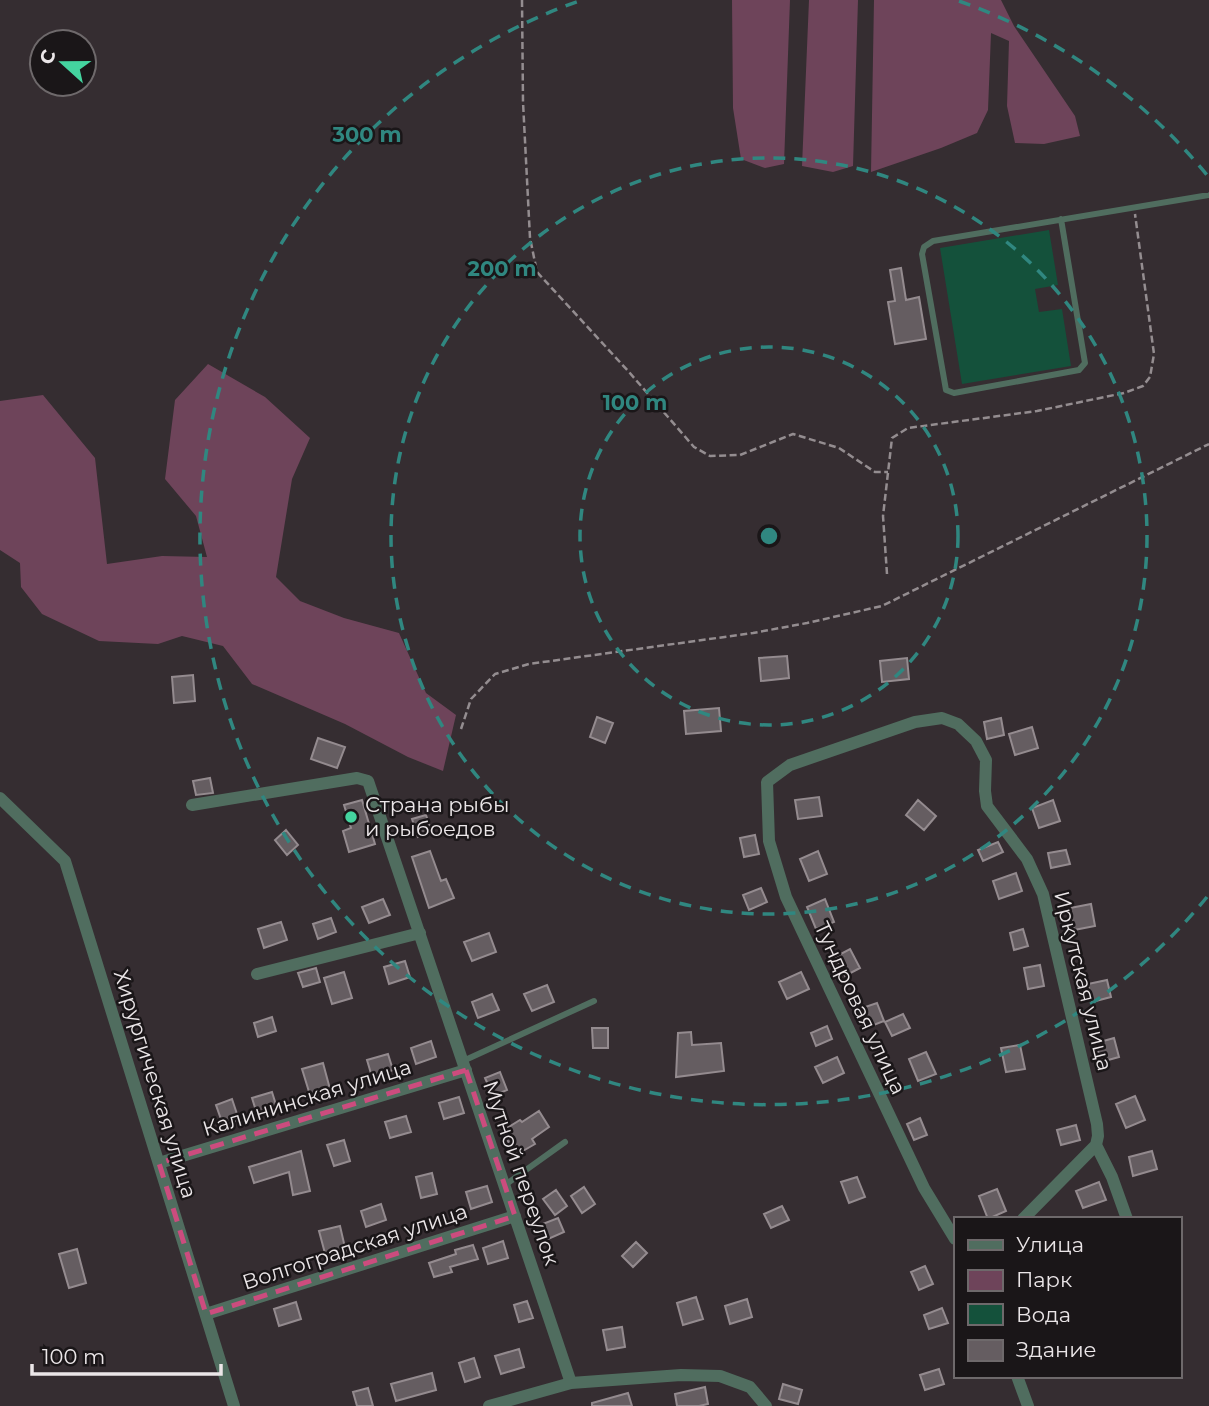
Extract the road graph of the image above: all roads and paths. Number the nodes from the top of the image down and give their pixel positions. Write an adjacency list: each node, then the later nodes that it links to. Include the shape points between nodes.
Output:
1 (522, 0): 6 (path, via 530,238 537,272 694,447 710,456 740,455 793,434 839,448 875,472)
2 (1209, 195): 3 (lane)
3 (1134, 207): 4 (lane); 6 (path, via 1154,354 1150,377 1143,386 1037,411 908,428 892,438)
4 (1061, 219): 4 (lane, via 933,241 924,247 946,390 954,393 1079,370 1085,363)
5 (1209, 444): 8 (path, via 882,606 807,624 529,664 495,674 471,699)
6 (888, 472): 7 (path, via 883,516)
7 (887, 574)
8 (461, 729)
9 (767, 782): 17 (street, Иркутская улица, via 790,765 915,722 942,718 958,724 976,741 986,760 987,806 1027,859 1043,894 1097,1124); 23 (street, Тундровая улица, via 769,842 786,897 924,1188)
10 (0, 798): 18 (street, Хирургическая улица, via 65,861)
11 (192, 805): 12 (street, Мутной переулок, via 357,778 368,781)
12 (420, 933): 13 (street); 15 (street, Мутной переулок)
13 (257, 974)
14 (594, 1001): 15 (lane)
15 (464, 1065): 18 (street, Калининская улица); 19 (street, Мутной переулок)
16 (565, 1142): 19 (lane)
17 (1096, 1145): 21 (street); 22 (street, Иркутская улица)
18 (159, 1163): 24 (street, Хирургическая улица)
19 (505, 1185): 20 (street, Мутной переулок)
20 (515, 1216): 24 (street, Волгоградская улица); 26 (street, Мутной переулок)
21 (1025, 1217)
22 (1126, 1217)
23 (954, 1237)
24 (206, 1314): 27 (street, Хирургическая улица)
25 (1018, 1378): 30 (street)
26 (571, 1383): 28 (street); 29 (street, via 720,1376 750,1387)
27 (234, 1406)
28 (489, 1406)
29 (766, 1406)
30 (1028, 1406)

